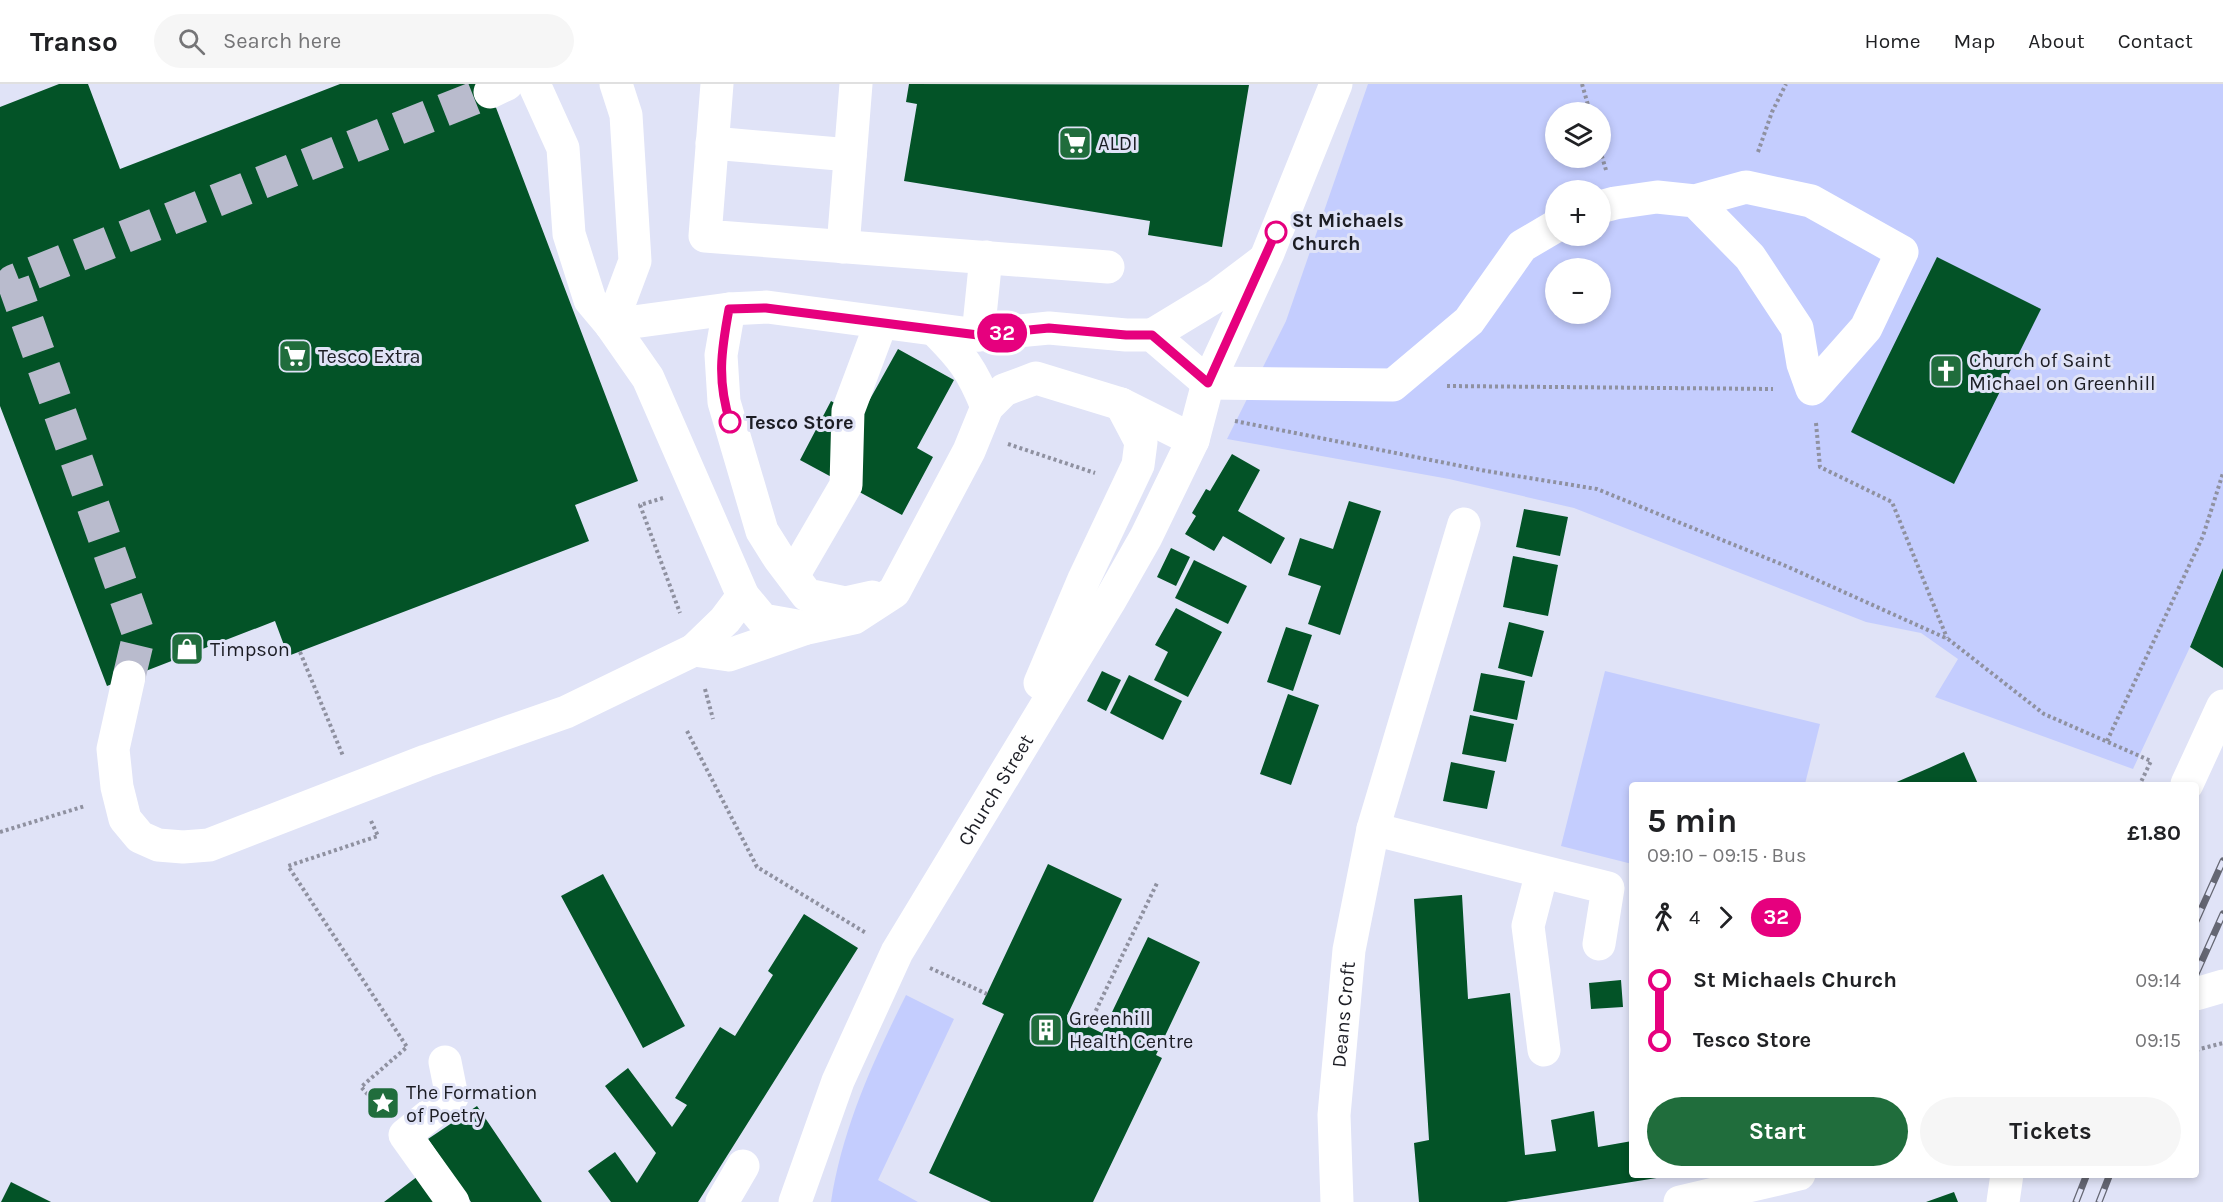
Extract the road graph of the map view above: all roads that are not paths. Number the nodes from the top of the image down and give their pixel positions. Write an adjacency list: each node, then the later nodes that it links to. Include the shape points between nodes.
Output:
1 (534, 84): 17 (street, via 562,148 569,234 590,300)
2 (616, 84): 17 (street, via 626,115 635,261)
3 (717, 84): 6 (street)
4 (856, 84): 7 (street)
5 (1336, 84): 13 (street, Church Street)
6 (712, 143): 7 (street); 11 (street, via 705,237)
7 (850, 155): 11 (street)
8 (1695, 201): 8 (street, via 1746,187 1811,201 1902,252 1866,328 1812,389 1797,328 1750,257); 9 (street, via 1657,197)
9 (1611, 204)
10 (1545, 232): 21 (street, via 1522,246 1469,321 1393,385)
11 (843, 247): 12 (street)
12 (986, 257): 14 (street); 19 (street)
13 (1265, 259): 20 (street, via 1218,295); 21 (street, Church Street)
14 (1108, 267)
15 (729, 309): 16 (street, via 766,308); 17 (street); 26 (street, via 721,355 724,402 762,531)
16 (881, 323): 18 (street); 26 (street, via 848,411 846,485)
17 (611, 325): 28 (street, via 648,378)
18 (935, 330): 19 (street); 23 (street, via 975,377)
19 (978, 335): 20 (street, via 1049,328)
20 (1152, 335): 21 (street)
21 (1208, 383): 24 (street, Church Street)
22 (1121, 404): 23 (street, via 1036,378 1004,390); 24 (street); 34 (street, via 1141,442 1138,465 1084,579)
23 (982, 420): 27 (street)
24 (1193, 440): 34 (street, Church Street, via 1146,537)
25 (1464, 524): 35 (street, Deans Croft)
26 (793, 576): 27 (street, via 807,595 845,603)
27 (894, 592): 29 (street, via 854,618)
28 (743, 596): 29 (street, via 763,620); 30 (street)
29 (808, 628): 30 (street, via 729,655)
30 (694, 650): 31 (street, via 566,712 209,844 183,847 158,845 140,837 125,819 113,749)
31 (129, 677)
32 (2223, 706): 33 (street)
33 (2188, 782)
34 (994, 790): 47 (street, Church Street, via 897,952 838,1081)
35 (1373, 829): 36 (street); 48 (street, Deans Croft, via 1349,950 1334,1114)
36 (1542, 872): 37 (street, via 1608,888); 40 (street, via 1528,926)
37 (1599, 944)
38 (2223, 986): 39 (street)
39 (2199, 993)
40 (1544, 1050)
41 (445, 1062): 45 (street, via 452,1097 405,1135)
42 (744, 1166): 46 (street)
43 (1782, 1178): 49 (street)
44 (2006, 1178): 50 (street)
45 (453, 1202)
46 (722, 1202)
47 (795, 1202)
48 (1337, 1202)
49 (1680, 1202)
50 (2003, 1202)

